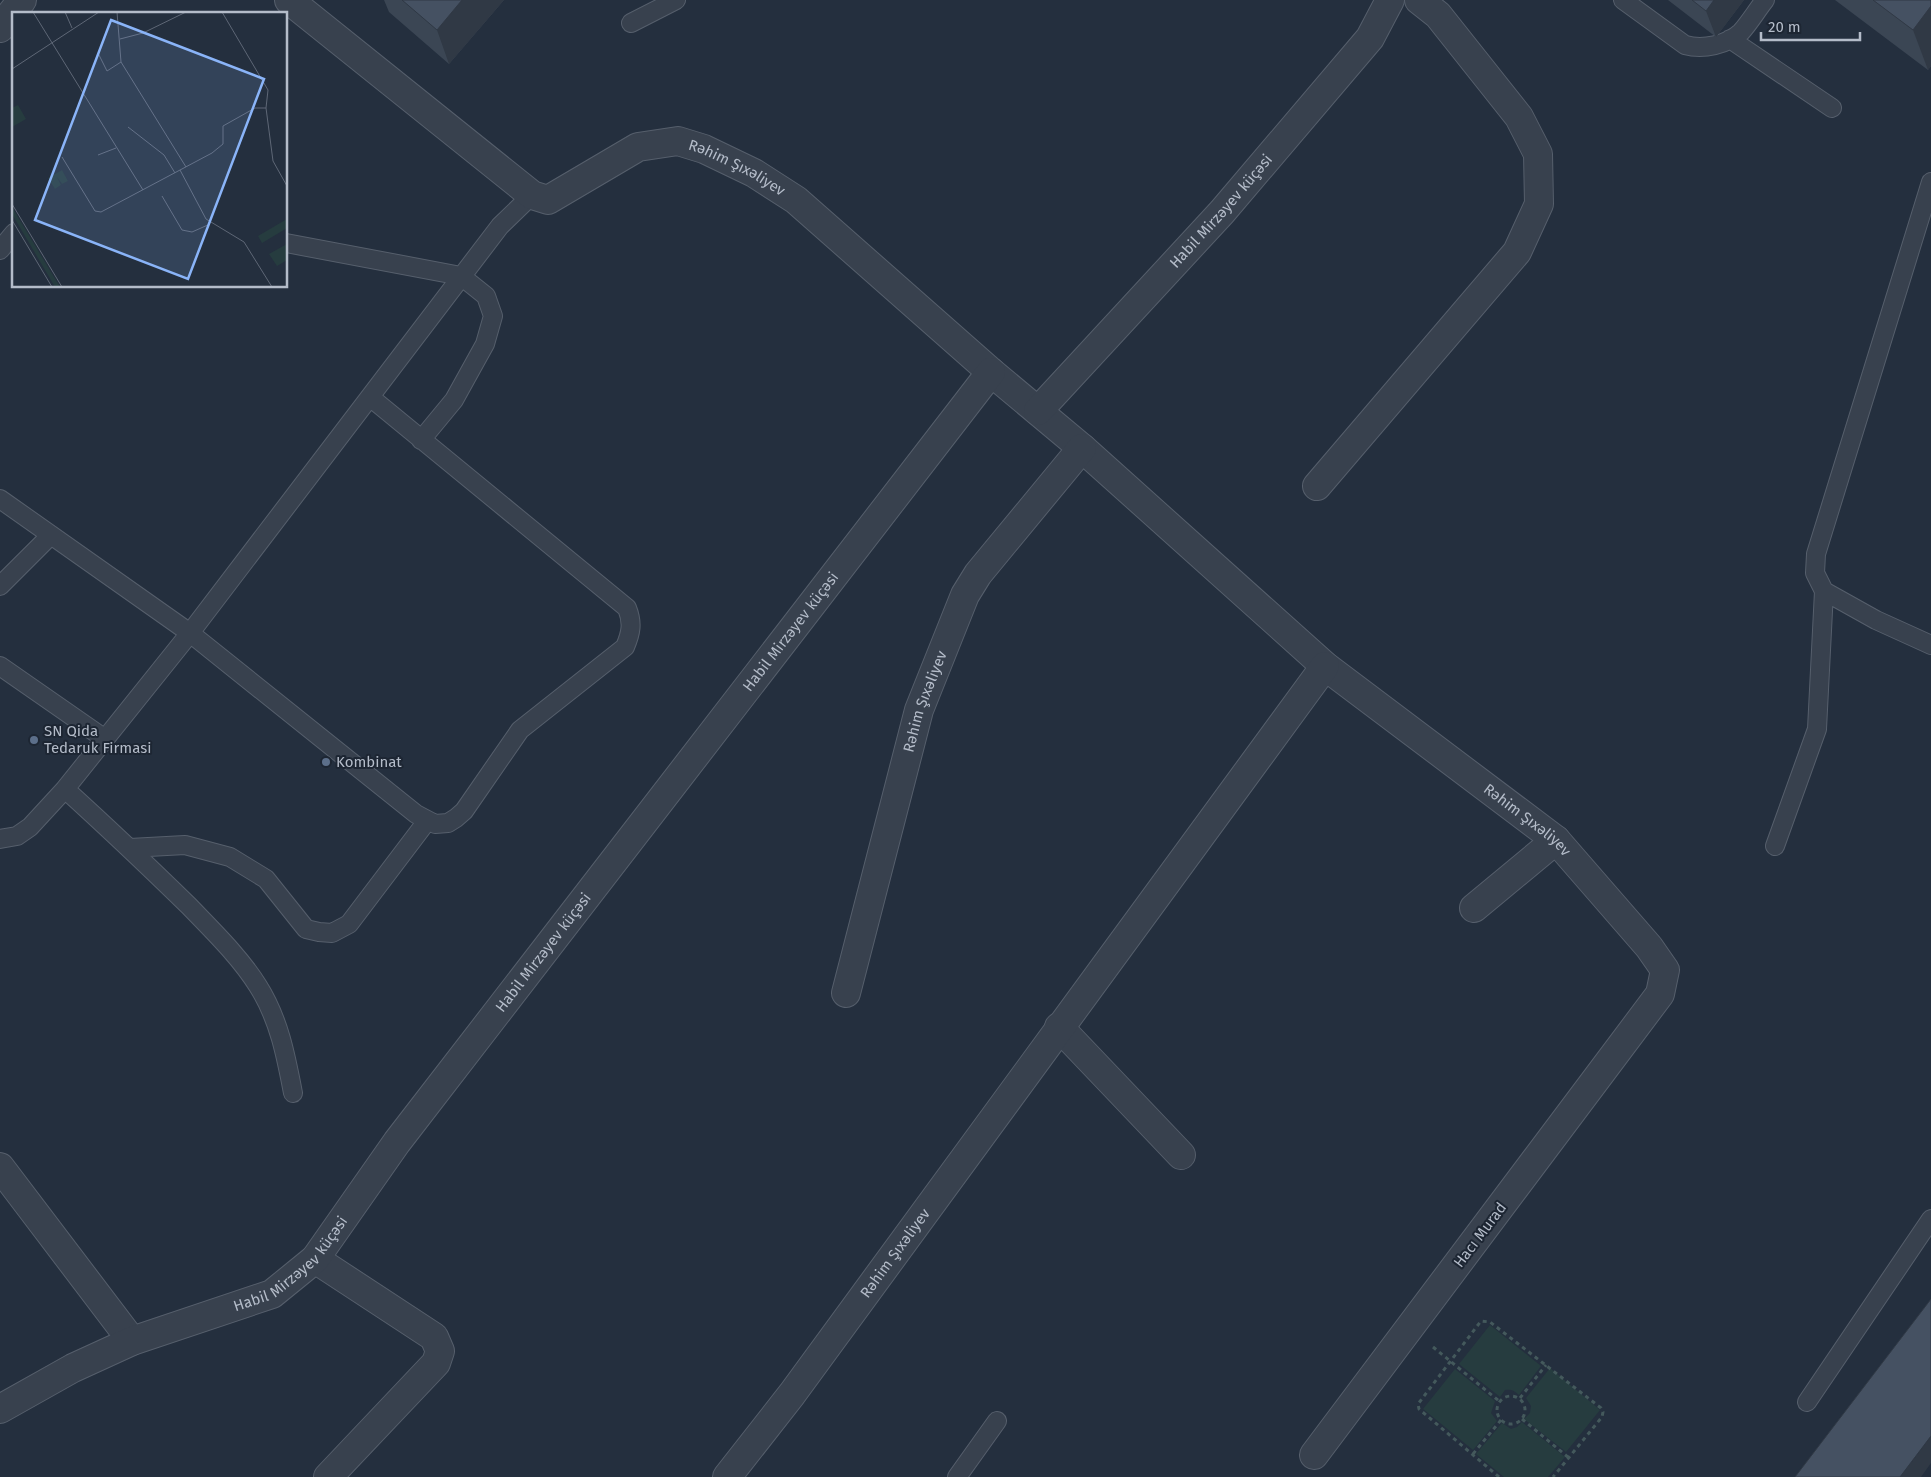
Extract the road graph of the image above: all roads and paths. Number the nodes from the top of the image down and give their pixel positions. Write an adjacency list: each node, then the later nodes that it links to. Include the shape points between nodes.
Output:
1 (22, 0): 8 (street)
2 (288, 0): 15 (street)
3 (676, 0): 10 (lane)
4 (1390, 0): 22 (street, Habil Mirzəyev küçəsi, via 1370,38 1222,212)
5 (1419, 0): 25 (street, via 1438,15 1519,117 1538,154 1539,204 1517,252)
6 (1624, 0): 12 (lane, via 1686,45 1707,48)
7 (1765, 0): 12 (lane, via 1740,32)
8 (13, 12)
9 (12, 13): 11 (street)
10 (631, 23)
11 (0, 28)
12 (1730, 39): 13 (lane)
13 (1832, 108)
14 (1931, 182): 29 (lane, via 1816,554 1815,573)
15 (532, 194): 19 (lane, via 500,226); 20 (street, Rəhim Şıxəliyev, via 548,200 638,147 678,141 704,149 754,173 796,200)
16 (12, 235): 18 (lane)
17 (288, 242): 19 (lane)
18 (0, 250)
19 (461, 276): 21 (lane); 23 (lane, via 486,296 493,316 486,344 471,372 454,400)
20 (991, 372): 22 (street, Rəhim Şıxəliyev); 49 (street, Habil Mirzəyev küçəsi, via 397,1142)
21 (370, 397): 23 (lane); 30 (lane)
22 (1038, 411): 24 (street, Rəhim Şıxəliyev)
23 (421, 440): 36 (lane, via 627,608 632,632 625,647 520,730 464,812 448,823)
24 (1082, 448): 33 (street, Rəhim Şıxəliyev); 42 (street, Rəhim Şıxəliyev, via 978,574 965,595 919,710)
25 (1317, 486)
26 (0, 500): 27 (lane)
27 (50, 536): 28 (lane); 30 (lane)
28 (0, 586)
29 (1824, 590): 31 (lane, via 1876,620); 39 (lane, via 1817,729)
30 (190, 633): 34 (lane); 36 (lane)
31 (1931, 645)
32 (0, 666): 34 (lane)
33 (1325, 666): 38 (street, Rəhim Şıxəliyev); 44 (street, Rəhim Şıxəliyev)
34 (105, 739): 35 (lane)
35 (65, 789): 37 (lane, via 30,827 17,836); 40 (lane)
36 (427, 821): 40 (lane, via 348,924 332,933 306,929 266,879 230,857 185,845)
37 (0, 839)
38 (1556, 840): 41 (street); 43 (street, Rəhim Şıxəliyev, via 1649,947 1665,970 1660,994)
39 (1775, 846)
40 (130, 848): 45 (lane, via 218,936 259,986 283,1041)
41 (1474, 908)
42 (846, 993)
43 (1646, 1014): 50 (street, Hacı Murad)
44 (1059, 1027): 46 (street); 65 (street, Rəhim Şıxəliyev, via 798,1386)
45 (293, 1093)
46 (1181, 1155)
47 (0, 1167): 51 (street)
48 (1931, 1220): 56 (lane)
49 (316, 1259): 51 (street, Habil Mirzəyev küçəsi, via 272,1294); 64 (street, via 434,1337 440,1351 436,1363)
50 (1411, 1326): 52 (path); 62 (street, Hacı Murad)
51 (132, 1341): 57 (street, Habil Mirzəyev küçəsi, via 73,1368)
52 (1450, 1361): 53 (path, via 1481,1321 1486,1320); 55 (path); 61 (path, via 1420,1401 1419,1408)
53 (1546, 1365): 54 (path); 63 (path, via 1603,1412)
54 (1520, 1398): 55 (path, via 1509,1395); 58 (path, via 1526,1408)
55 (1499, 1401): 59 (path, via 1497,1412)
56 (1807, 1402)
57 (0, 1409)
58 (1522, 1419): 59 (path, via 1515,1424); 63 (path)
59 (1501, 1420): 61 (path)
60 (997, 1421): 66 (lane)
61 (1473, 1454): 67 (path)
62 (1314, 1455)
63 (1569, 1458): 68 (path)
64 (328, 1477)
65 (727, 1477)
66 (957, 1477)
67 (1499, 1477)
68 (1553, 1477)

